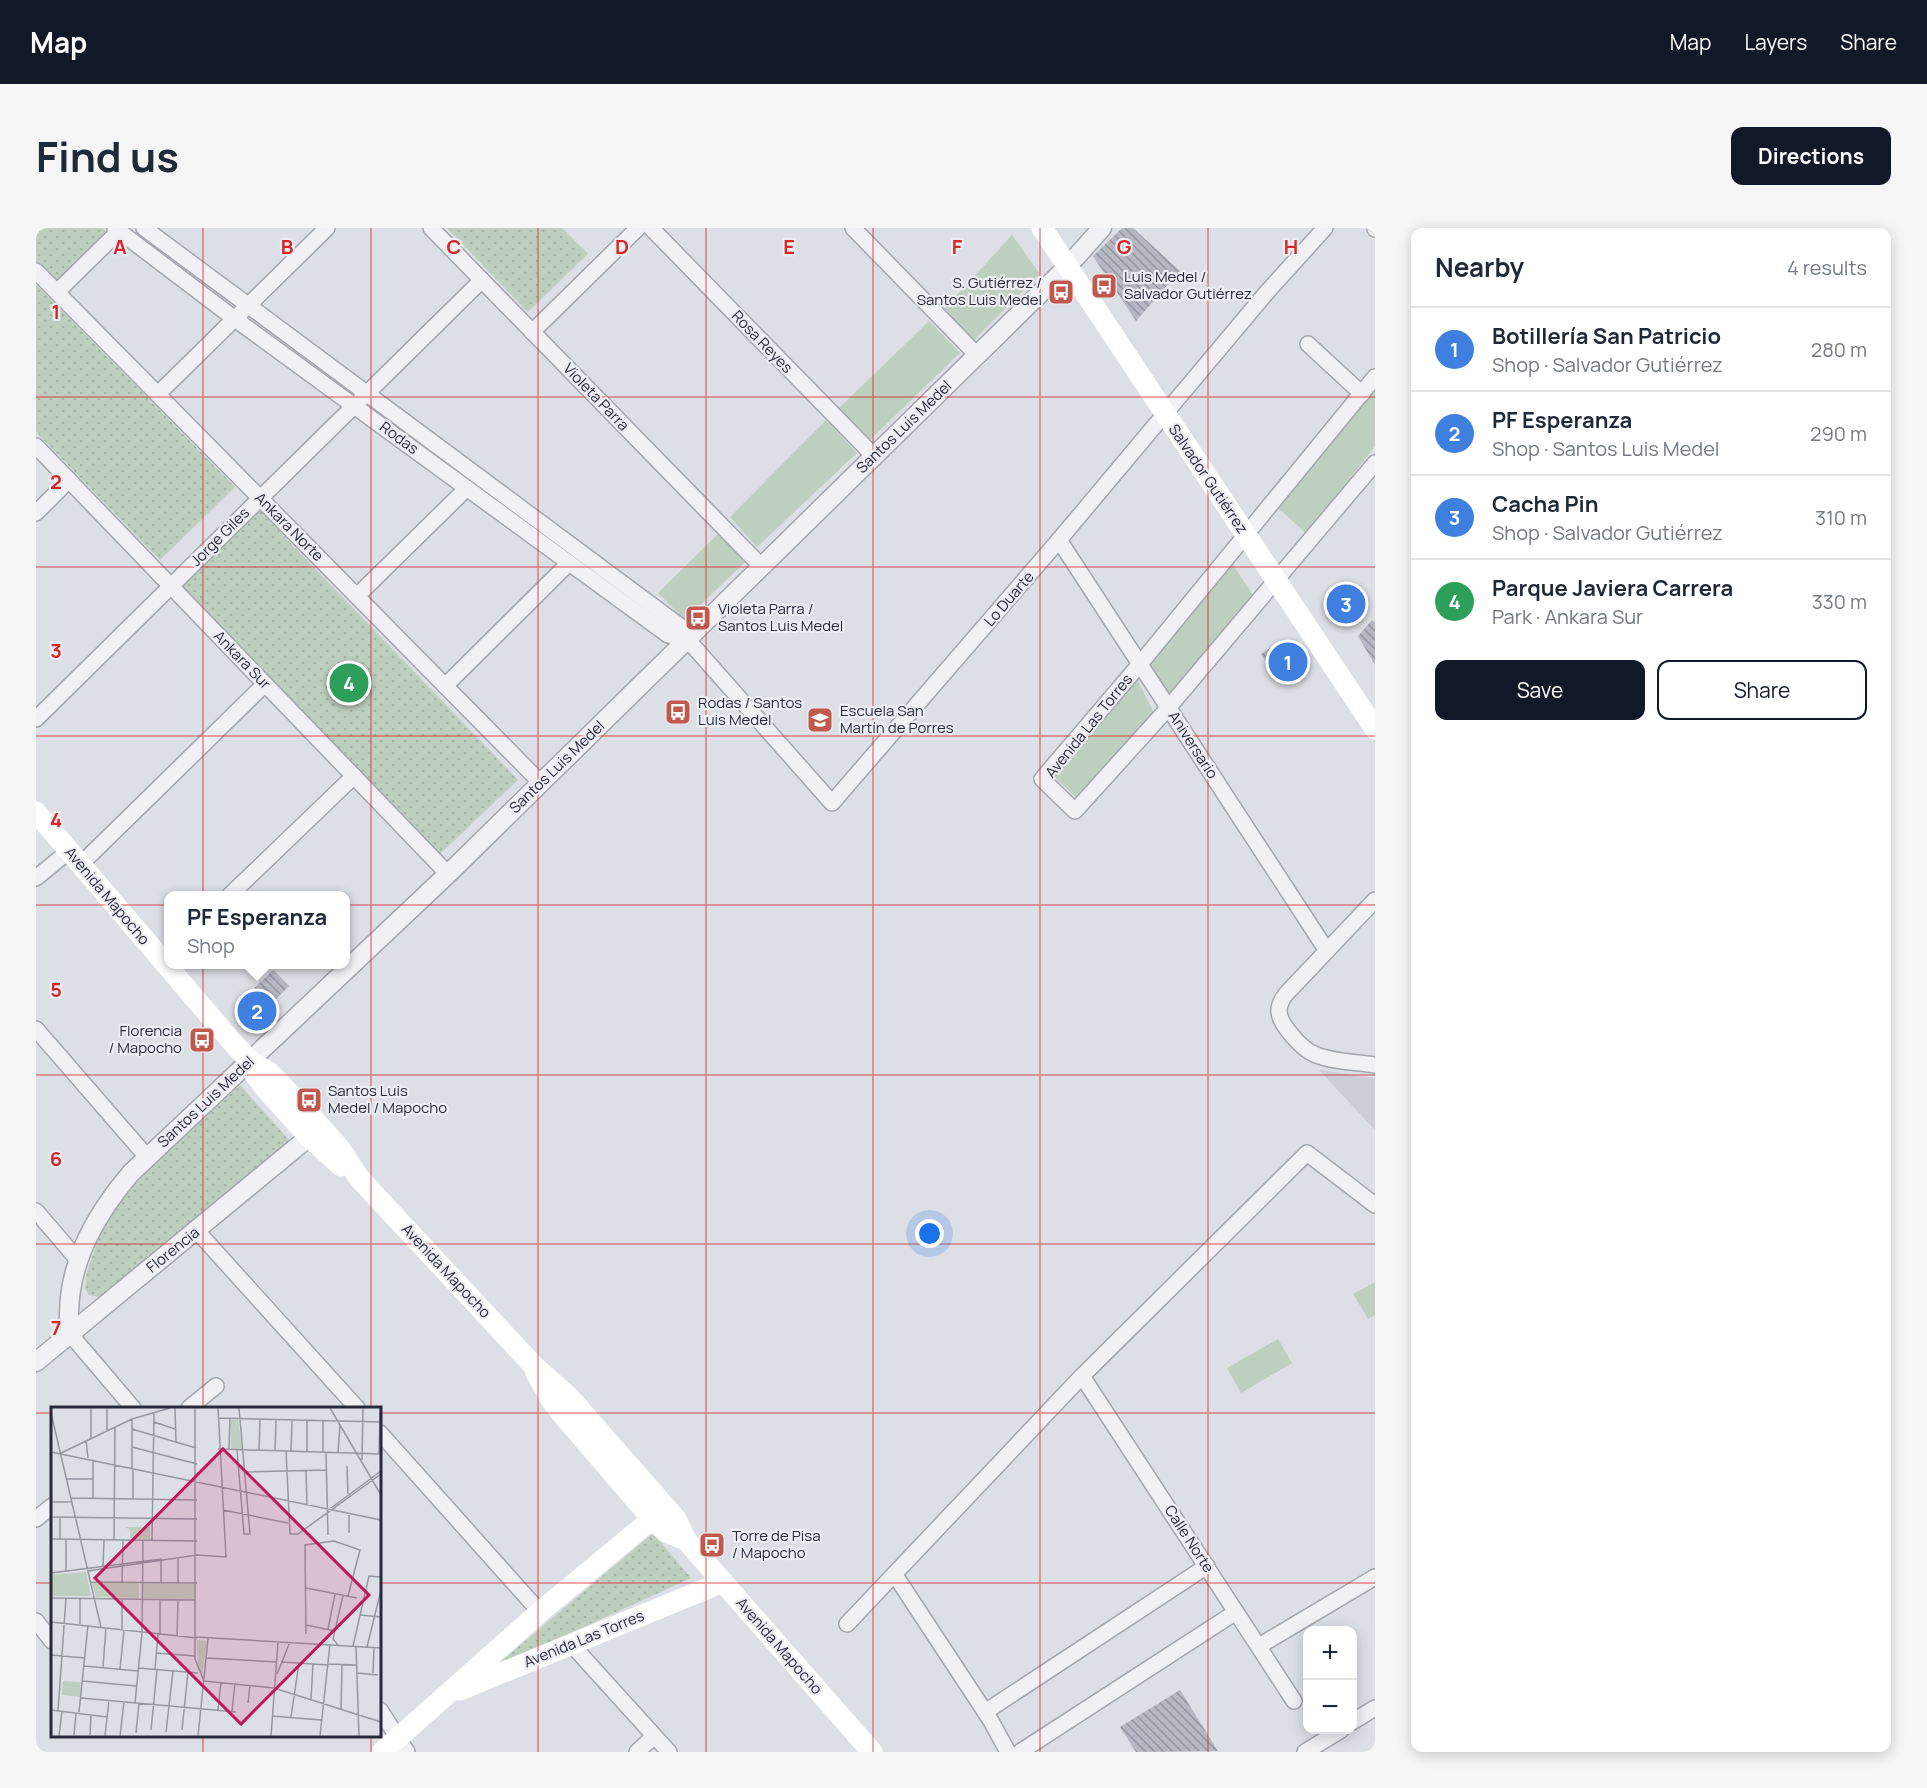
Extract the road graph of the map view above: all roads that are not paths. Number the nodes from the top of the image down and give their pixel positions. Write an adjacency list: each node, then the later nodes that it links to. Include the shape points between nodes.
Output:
1 (144, 228): 15 (street, Rodas)
2 (327, 228): 15 (street)
3 (431, 228): 13 (street, Violeta Parra)
4 (638, 228): 17 (street)
5 (651, 228): 27 (street, Rosa Reyes)
6 (853, 228): 19 (street)
7 (1042, 228): 11 (main road, Salvador Gutiérrez)
8 (1102, 228): 11 (street, Santos Luis Medel)
9 (1325, 228): 25 (street, Lo Duarte)
10 (117, 230): 14 (street); 16 (street, Rodas)
11 (1067, 267): 19 (street, Santos Luis Medel); 25 (main road, Salvador Gutiérrez)
12 (36, 271): 14 (street, Ankara Norte)
13 (482, 280): 17 (street, Violeta Parra); 22 (street, Jorge Giles)
14 (57, 292): 21 (street, Ankara Norte)
15 (248, 306): 16 (street); 22 (street, Rodas)
16 (235, 318): 21 (street); 24 (street, Rodas)
17 (532, 332): 36 (street, Violeta Parra)
18 (1308, 344): 23 (street)
19 (977, 355): 27 (street, Santos Luis Medel)
20 (1375, 377): 23 (street, Avenida Las Torres)
21 (158, 394): 31 (street, Ankara Norte)
22 (366, 394): 24 (street, Jorge Giles); 40 (street, Rodas)
23 (1362, 394): 33 (street, Avenida Las Torres)
24 (354, 406): 30 (street, Rodas); 31 (street, Jorge Giles)
25 (1164, 413): 33 (main road, Salvador Gutiérrez); 34 (street, Lo Duarte)
26 (36, 446): 29 (street, Ankara Sur)
27 (874, 456): 36 (street, Santos Luis Medel)
28 (1375, 463): 37 (street, Avenida Las Torres)
29 (69, 480): 32 (street); 38 (street, Ankara Sur)
30 (467, 488): 35 (street, Rodas); 39 (street)
31 (260, 498): 38 (street, Jorge Giles); 39 (street, Ankara Norte)
32 (36, 513)
33 (1245, 535): 37 (main road, Salvador Gutiérrez); 41 (street, Avenida Las Torres)
34 (1059, 540): 40 (street, Lo Duarte, via 832,802); 41 (street, Aniversario)
35 (569, 563): 40 (street, Rodas, via 668,635); 43 (street)
36 (762, 567): 40 (street, Santos Luis Medel)
37 (1276, 581): 44 (street, Avenida Las Torres); 46 (main road, Salvador Gutiérrez)
38 (171, 586): 42 (street, Ankara Sur); 45 (street, Jorge Giles)
39 (357, 596): 43 (street, Ankara Norte)
40 (690, 637): 48 (street, Santos Luis Medel)
41 (1140, 664): 44 (street, Aniversario); 44 (street, Avenida Las Torres, via 1042,779 1075,811)
42 (264, 684): 47 (street, Ankara Sur); 50 (street)
43 (445, 686): 48 (street, Ankara Norte)
44 (1169, 708): 55 (street, Aniversario)
45 (36, 719)
46 (1375, 729)
47 (354, 776): 51 (street, Ankara Sur); 53 (street)
48 (541, 783): 51 (street, Santos Luis Medel)
49 (36, 812): 50 (main road, Avenida Mapocho)
50 (74, 858): 52 (street); 56 (main road, Avenida Mapocho)
51 (448, 874): 57 (street, Santos Luis Medel)
52 (36, 878)
53 (234, 891)
54 (1375, 900): 55 (street)
55 (1327, 951): 62 (street, via 1282,999 1282,1022 1313,1054)
56 (164, 955)
57 (350, 967)
58 (175, 969): 61 (main road, Avenida Mapocho)
59 (348, 969): 61 (street, Santos Luis Medel)
60 (36, 1029): 64 (street)
61 (250, 1062): 63 (main road, Avenida Mapocho, via 269,1072); 64 (street, Santos Luis Medel)
62 (1375, 1065)
63 (311, 1127): 67 (street, Florencia); 71 (main road, Avenida Mapocho, via 340,1150 358,1178)
64 (147, 1157): 68 (street, Santos Luis Medel, via 104,1208)
65 (1375, 1206): 72 (street, via 1307,1153)
66 (36, 1211): 68 (street)
67 (197, 1231): 69 (street, Florencia); 76 (street)
68 (78, 1260): 69 (street, Santos Luis Medel, via 68,1301)
69 (70, 1334): 70 (street, Florencia); 74 (street)
70 (36, 1362)
71 (533, 1365): 80 (main road, Avenida Mapocho, via 551,1401); 81 (main road, Avenida Mapocho, via 568,1397 664,1505)
72 (1082, 1376): 82 (street, Calle Norte); 83 (street)
73 (216, 1386): 75 (street)
74 (132, 1407)
75 (190, 1407)
76 (356, 1407)
77 (381, 1435): 86 (street)
78 (51, 1507): 79 (street)
79 (36, 1519)
80 (652, 1519): 81 (main road, Avenida Mapocho, via 666,1532); 86 (main road, Avenida Las Torres)
81 (686, 1540): 85 (main road, Avenida Mapocho)
82 (1207, 1566): 87 (street, Calle Norte); 97 (street)
83 (895, 1575): 89 (street); 97 (street)
84 (1375, 1576): 92 (street)
85 (723, 1582): 91 (main road, Avenida Las Torres); 105 (main road, Avenida Mapocho)
86 (540, 1612): 93 (main road, Avenida Las Torres)
87 (1236, 1612): 92 (street, Calle Norte); 107 (street)
88 (36, 1622): 90 (street)
89 (847, 1624)
90 (51, 1639)
91 (572, 1645): 93 (main road, Avenida Las Torres); 100 (street)
92 (1259, 1646): 94 (street, Calle Norte)
93 (445, 1696): 101 (main road, Avenida Las Torres)
94 (1294, 1701)
95 (1375, 1708): 98 (street)
96 (381, 1711): 101 (street)
97 (985, 1712): 106 (street)
98 (1357, 1719)
99 (1334, 1734): 108 (street)
100 (654, 1736): 103 (street); 104 (street)
101 (403, 1744): 102 (main road, Avenida Las Torres)
102 (382, 1752)
103 (636, 1752)
104 (669, 1752)
105 (872, 1752)
106 (1008, 1752)
107 (1020, 1752)
108 (1305, 1752)

